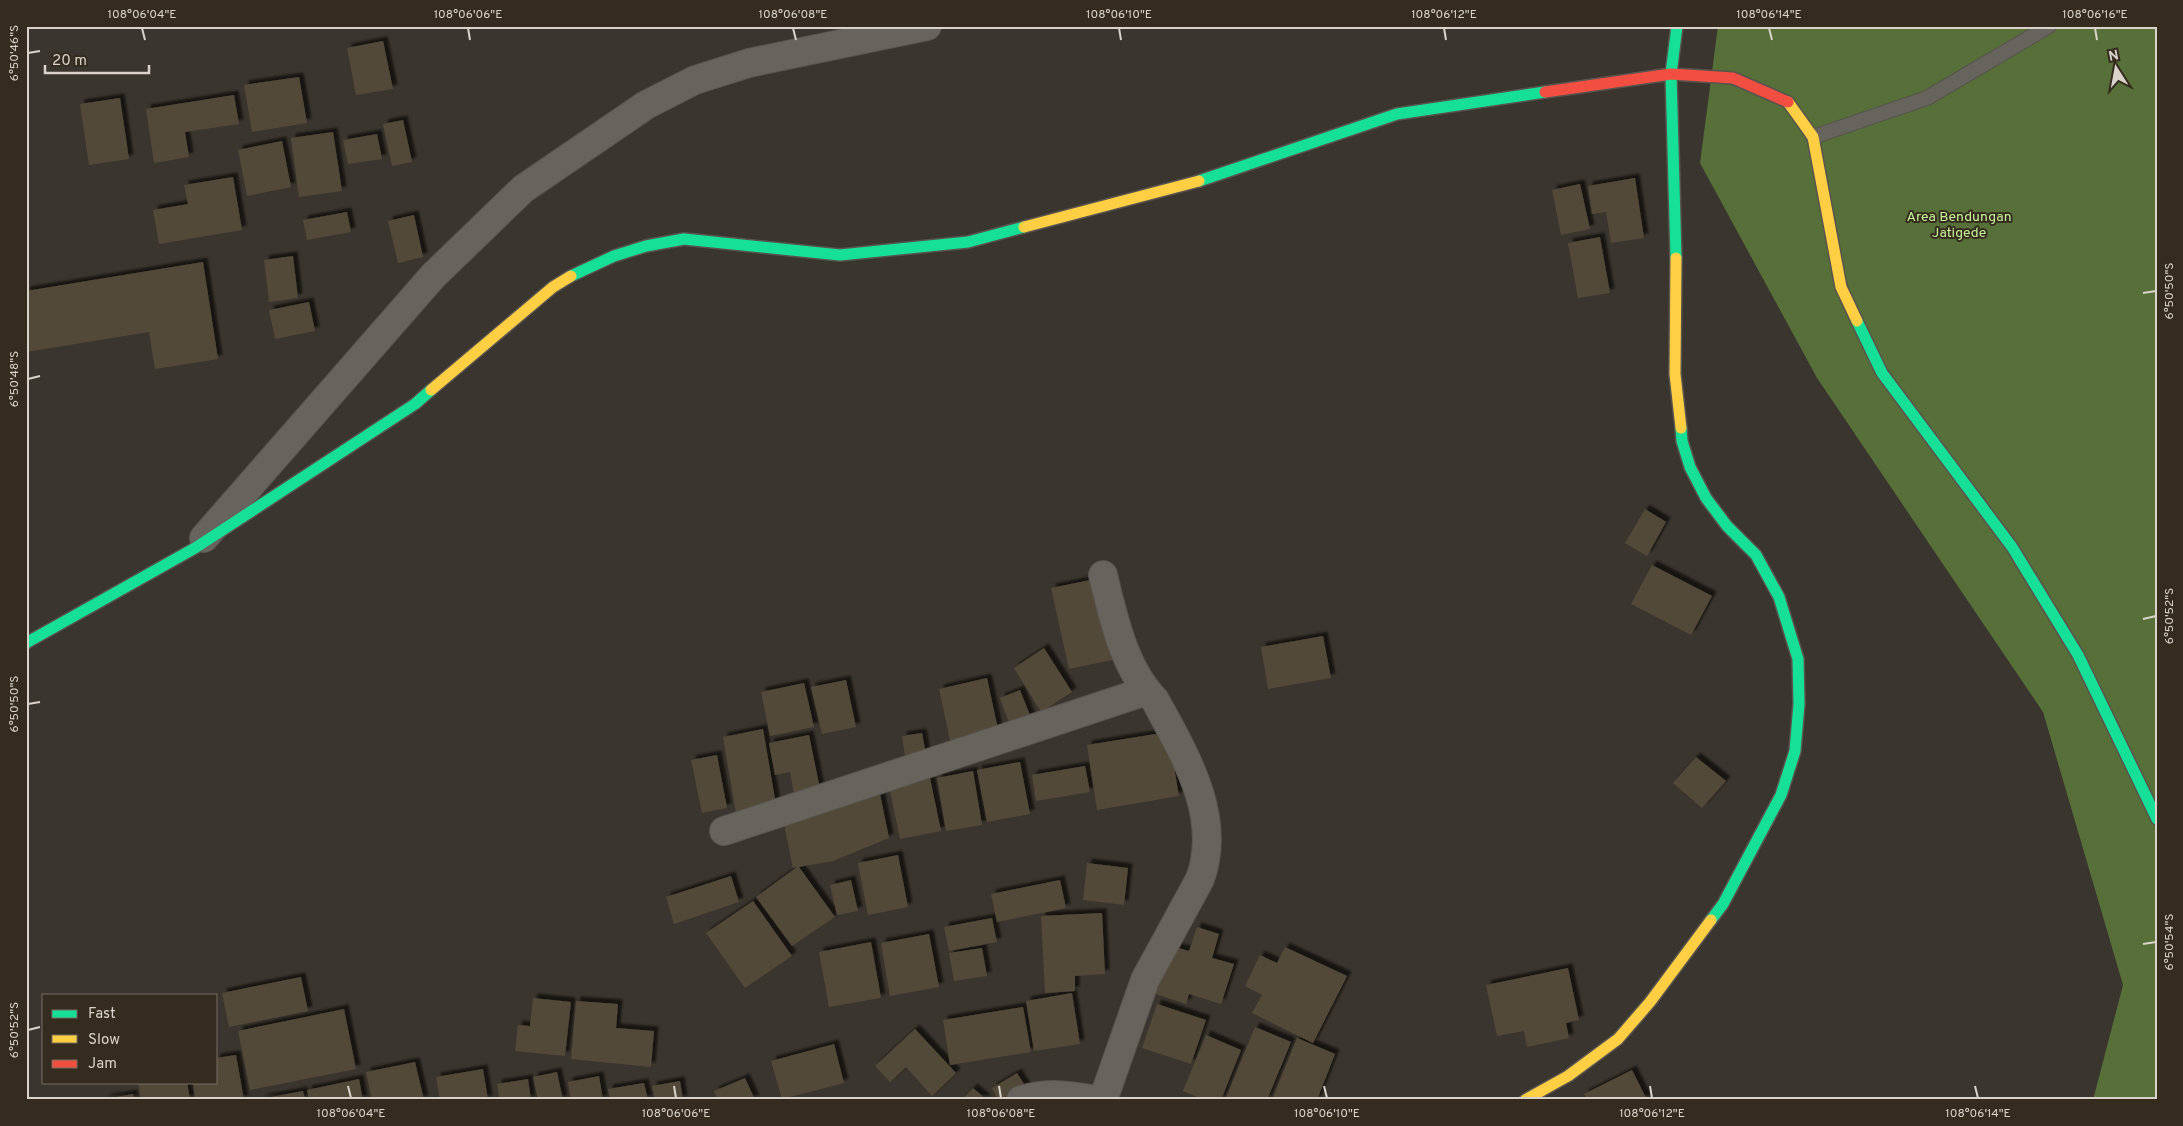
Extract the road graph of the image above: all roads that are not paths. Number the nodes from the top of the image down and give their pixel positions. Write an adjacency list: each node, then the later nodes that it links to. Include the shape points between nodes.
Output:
1 (927, 26): 6 (street, via 749,63 695,80 646,105 523,189 432,276)
2 (1677, 26): 4 (street)
3 (2049, 26): 5 (lane, via 1927,98)
4 (1671, 74): 5 (street, via 1733,78 1787,101); 6 (street, via 1397,114 1186,185 968,242 840,255 684,239 646,246 585,268 554,286 415,404); 15 (street, via 1675,374 1682,441 1690,467 1706,498 1726,526 1756,555 1779,597 1798,660 1795,752 1781,795 1723,904 1650,1002 1618,1039 1568,1076)
5 (1813, 137): 10 (street, via 1841,286 1882,373 2012,547 2092,682)
6 (195, 548): 8 (street)
7 (1103, 575): 9 (street, via 1119,636)
8 (26, 643)
9 (1146, 691): 11 (street); 14 (street, via 1155,700 1183,752 1201,797 1206,834 1204,864 1196,887 1145,980)
10 (2157, 819)
11 (724, 831)
12 (1021, 1100): 13 (street, via 1059,1093)
13 (1097, 1100)
14 (1103, 1100)
15 (1525, 1100)

